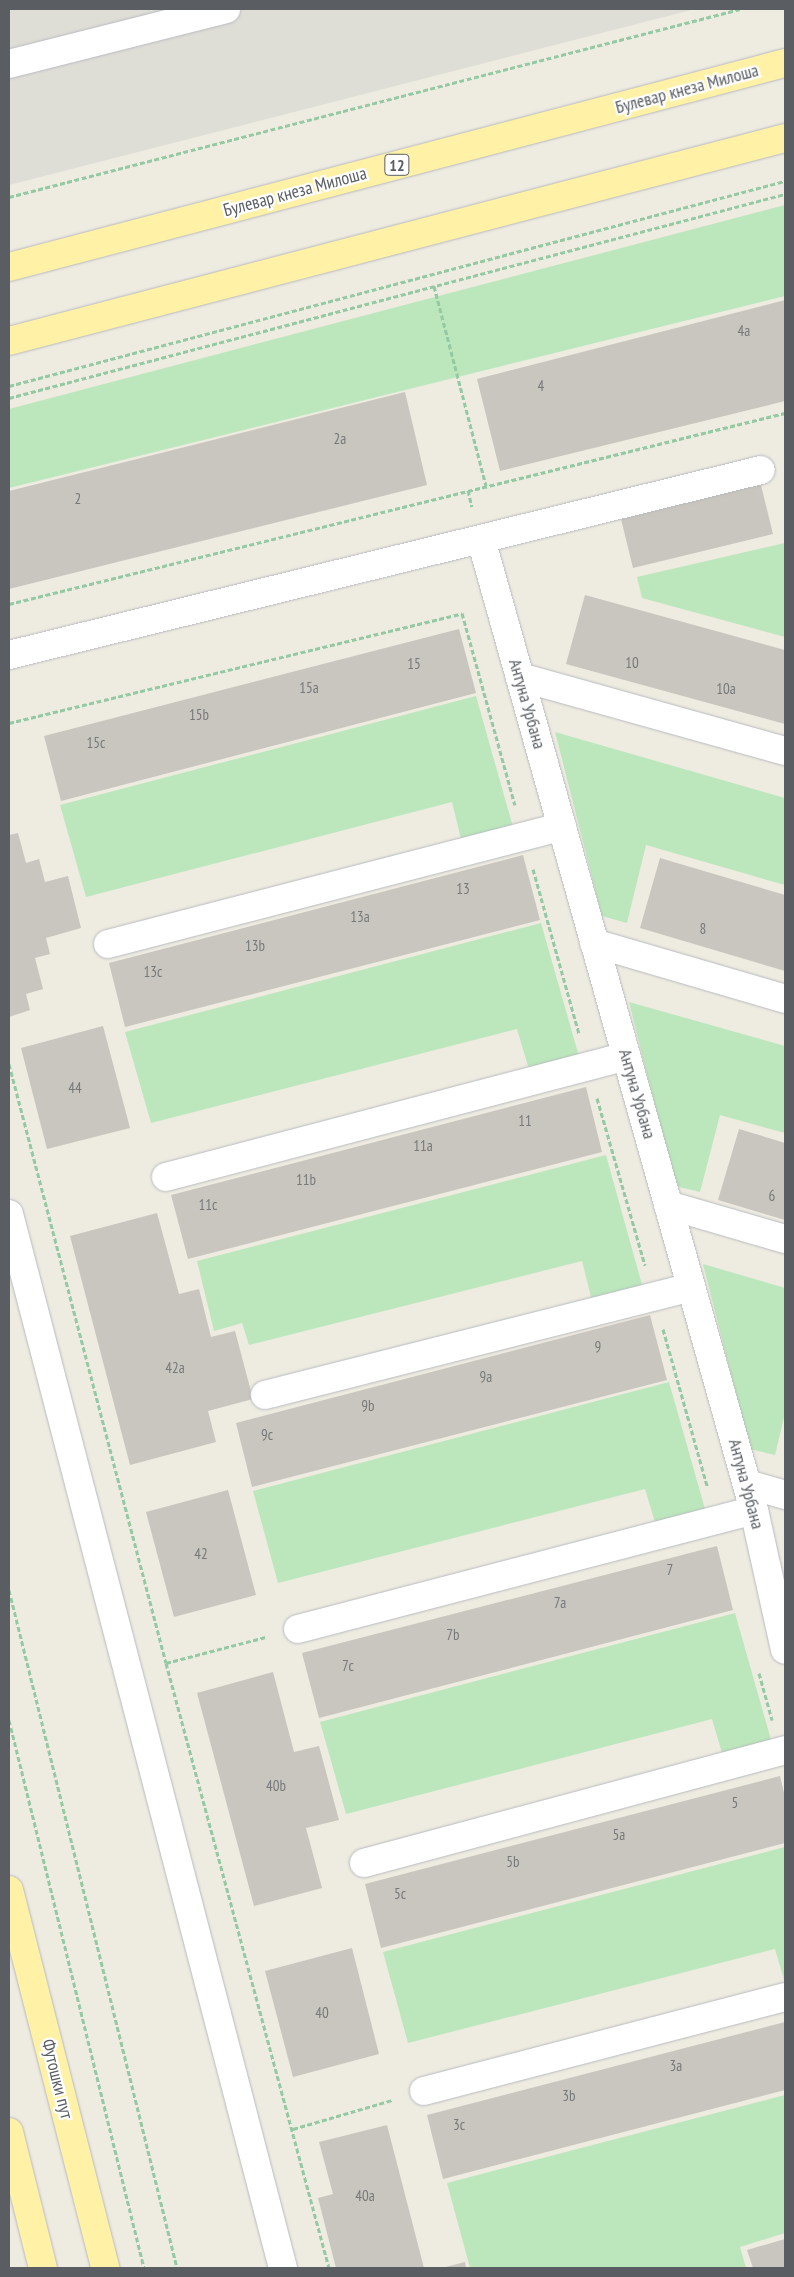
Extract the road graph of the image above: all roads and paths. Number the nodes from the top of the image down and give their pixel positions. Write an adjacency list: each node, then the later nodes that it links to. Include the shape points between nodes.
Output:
1 (226, 9): 4 (street)
2 (740, 9): 8 (path)
3 (785, 63): 9 (main road, Булевар кнеза Милоша / 12)
4 (9, 64)
5 (785, 138): 11 (main road)
6 (785, 181): 12 (path)
7 (785, 194): 10 (path)
8 (9, 197)
9 (9, 267)
10 (434, 286): 13 (path); 16 (path)
11 (9, 341)
12 (9, 386)
13 (9, 398)
14 (785, 413): 16 (path)
15 (761, 470): 17 (street)
16 (486, 486): 18 (path)
17 (481, 539): 19 (street, Антуна Урбана); 21 (street)
18 (9, 604)
19 (499, 604): 20 (path); 22 (street, Антуна Урбана)
20 (462, 613): 23 (path); 26 (path)
21 (9, 655)
22 (520, 677): 24 (street); 25 (street, Антуна Урбана)
23 (9, 724)
24 (785, 750)
25 (562, 827): 26 (street); 27 (street, Антуна Урбана)
26 (524, 837): 28 (street); 32 (path)
27 (594, 943): 29 (street); 30 (street, Антуна Урбана)
28 (108, 944)
29 (785, 999)
30 (626, 1056): 32 (street); 34 (street, Антуна Урбана)
31 (9, 1064): 47 (path)
32 (588, 1066): 33 (street); 38 (path)
33 (166, 1177)
34 (668, 1205): 36 (street); 37 (street, Антуна Урбана)
35 (9, 1214): 61 (street)
36 (785, 1240)
37 (691, 1287): 38 (street); 40 (street, Антуна Урбана)
38 (654, 1297): 39 (street); 43 (path)
39 (265, 1395)
40 (747, 1484): 41 (street); 42 (street, Антуна Урбана)
41 (785, 1495)
42 (754, 1510): 43 (street); 46 (street, Антуна Урбана)
43 (716, 1520): 45 (street)
44 (9, 1590): 60 (path)
45 (298, 1629): 47 (path)
46 (785, 1650)
47 (166, 1663): 55 (path)
48 (757, 1664): 50 (path)
49 (9, 1720): 59 (path)
50 (783, 1750): 51 (street)
51 (364, 1863)
52 (9, 1890): 58 (main road, Футошки пут)
53 (785, 1997): 54 (street)
54 (424, 2091): 55 (path)
55 (292, 2129): 62 (path)
56 (9, 2132): 57 (main road)
57 (44, 2268)
58 (105, 2268)
59 (144, 2268)
60 (177, 2268)
61 (283, 2268)
62 (329, 2268)

